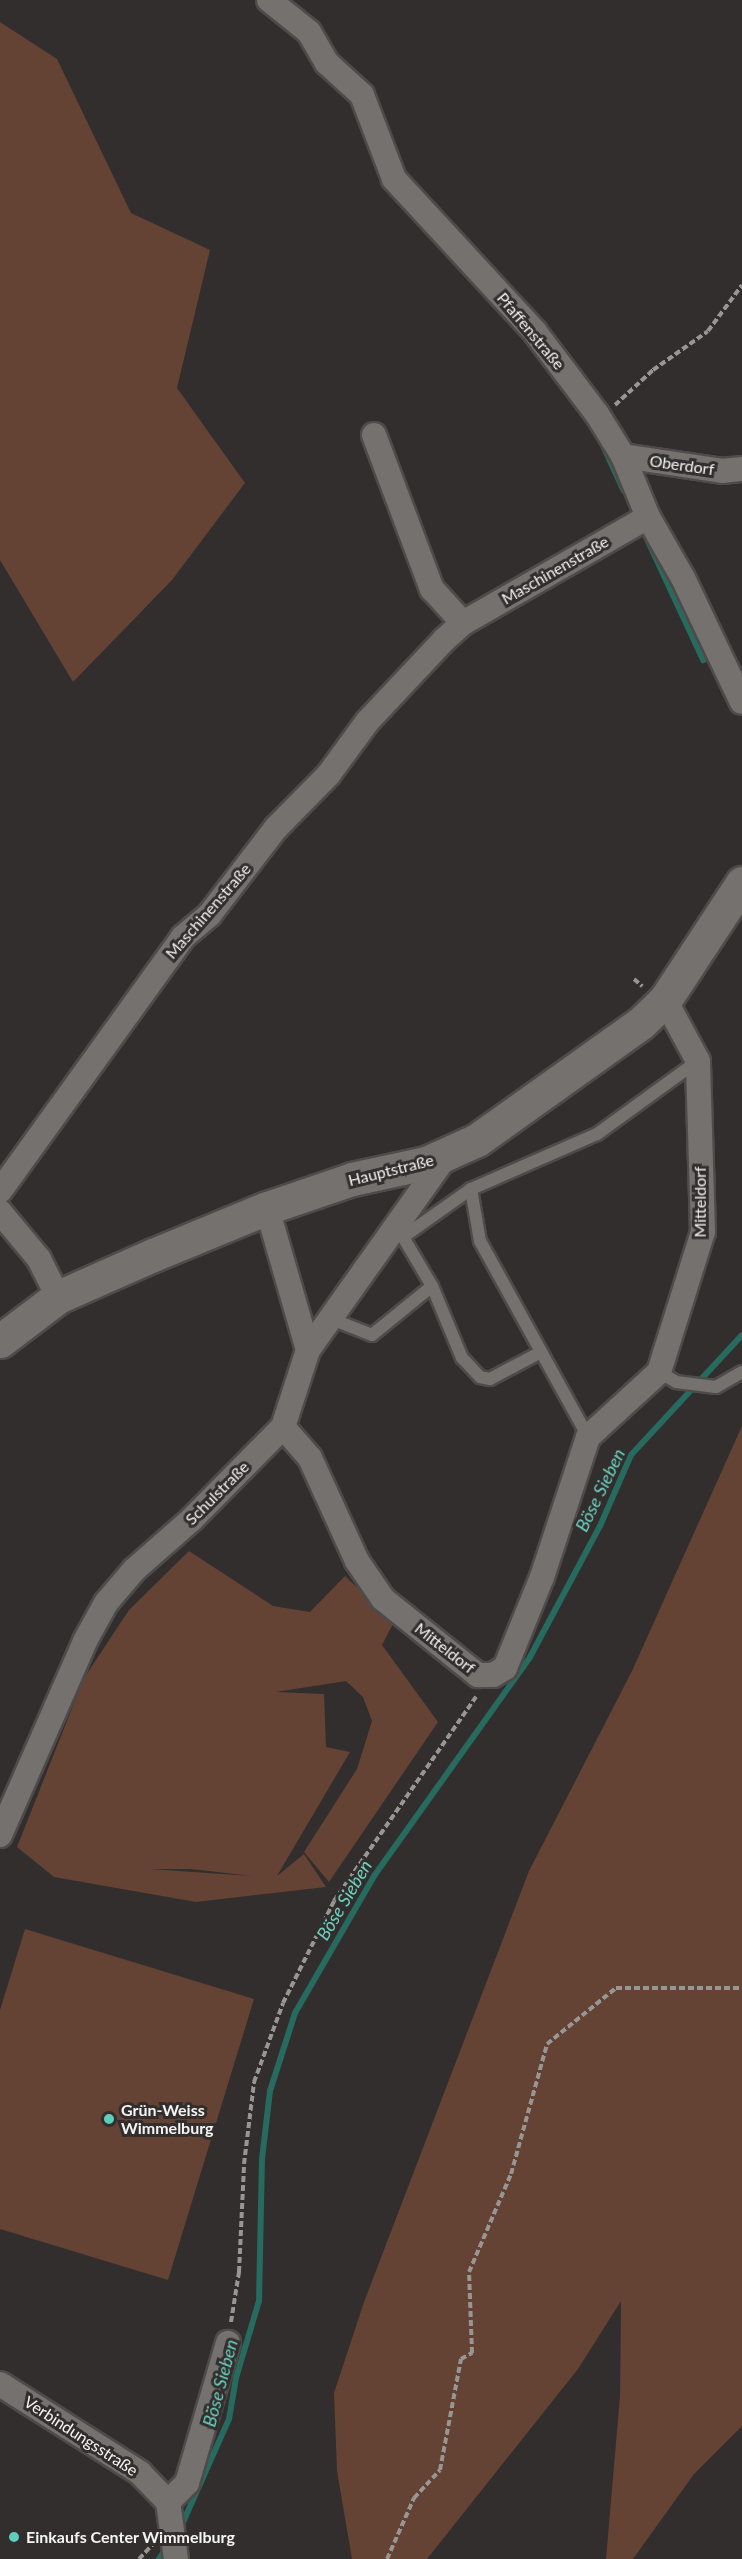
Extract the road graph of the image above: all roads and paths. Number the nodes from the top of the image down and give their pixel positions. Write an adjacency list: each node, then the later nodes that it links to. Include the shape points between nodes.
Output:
1 (269, 0): 3 (street, Pfaffenstraße, via 309,32 327,63 362,95 394,179 535,332)
2 (742, 285): 3 (path, via 708,330 653,370 610,409)
3 (597, 414): 5 (street, Pfaffenstraße)
4 (374, 435): 8 (street, via 432,589)
5 (623, 456): 6 (street, Oberdorf, via 722,471); 7 (street, Pfaffenstraße)
6 (742, 469)
7 (648, 517): 8 (street, Maschinenstraße); 10 (street, Pfaffenstraße, via 683,578)
8 (463, 623): 16 (street, Maschinenstraße, via 367,723 329,774 276,828 210,914 183,937)
9 (742, 696): 10 (street)
10 (742, 704)
11 (742, 883): 12 (main road, Hauptstraße)
12 (665, 1000): 13 (street, Mitteldorf); 14 (main road, Hauptstraße, via 591,1062 477,1140)
13 (698, 1061): 15 (lane, via 597,1134); 26 (street, Mitteldorf, via 704,1232)
14 (446, 1156): 17 (main road, Hauptstraße, via 397,1172 352,1179); 21 (street, Schulstraße)
15 (471, 1189): 19 (lane, via 403,1237); 24 (lane, via 480,1241)
16 (0, 1191)
17 (267, 1209): 20 (main road, Hauptstraße); 23 (street)
18 (0, 1212): 20 (street, via 39,1259)
19 (432, 1286): 21 (lane, via 372,1335); 24 (lane, via 462,1358 480,1377 490,1379)
20 (58, 1297): 22 (main road, Hauptstraße)
21 (329, 1318): 23 (street, Schulstraße)
22 (0, 1341)
23 (308, 1350): 27 (street, Schulstraße)
24 (541, 1352): 28 (lane)
25 (742, 1372): 26 (lane, via 716,1387)
26 (667, 1377): 28 (street, Mitteldorf)
27 (283, 1427): 29 (street, Mitteldorf, via 310,1458 370,1584 461,1663 478,1675); 30 (street, Schulstraße, via 192,1520 134,1570 106,1603 85,1641)
28 (588, 1437): 29 (street, Mitteldorf, via 542,1577 505,1668)
29 (487, 1675): 32 (path, via 464,1718 334,1901 283,2003 254,2082 244,2164 239,2272)
30 (0, 1835)
31 (742, 1988): 36 (path, via 616,1988 547,2044 511,2174 470,2272 472,2353 461,2359 440,2470 414,2498)
32 (228, 2343): 34 (street, via 187,2483)
33 (0, 2384): 34 (street, Verbindungsstraße, via 140,2473)
34 (169, 2513): 35 (street)
35 (175, 2554)
36 (387, 2559)

